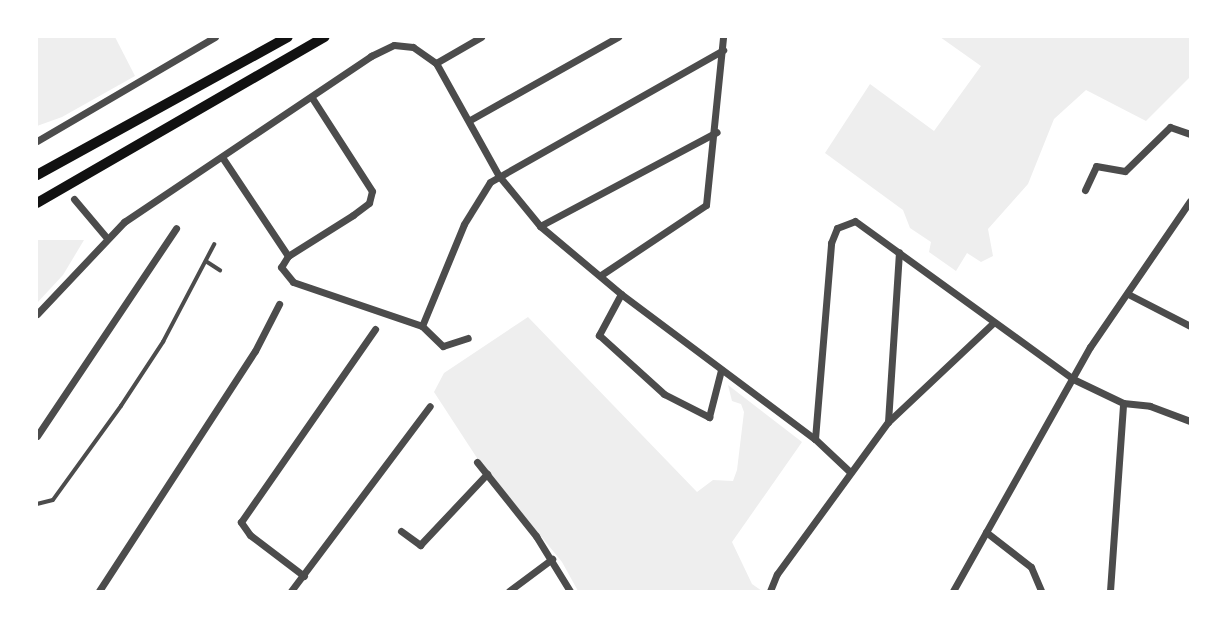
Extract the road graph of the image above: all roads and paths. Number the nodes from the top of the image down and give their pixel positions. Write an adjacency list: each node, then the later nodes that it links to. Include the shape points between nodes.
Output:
1 (215, 37): 13 (street)
2 (288, 37): 15 (main road)
3 (324, 37): 20 (main road)
4 (481, 37): 8 (street)
5 (618, 37): 10 (street)
6 (723, 37): 7 (street)
7 (723, 50): 11 (street); 16 (street)
8 (436, 63): 9 (street, via 413,47 394,46); 10 (street)
9 (312, 97): 14 (street); 26 (street, via 372,197 353,215)
10 (470, 120): 16 (street)
11 (717, 132): 21 (street); 29 (street, via 706,205)
12 (1190, 134): 17 (street, via 1170,127 1125,171 1096,166)
13 (37, 141)
14 (222, 157): 23 (street); 26 (street)
15 (37, 175)
16 (499, 176): 21 (street); 35 (street, via 478,197)
17 (1085, 190)
18 (74, 199): 23 (street)
19 (1190, 201): 31 (street)
20 (37, 202)
21 (540, 226): 29 (street)
22 (176, 228): 45 (street)
23 (107, 238): 33 (street)
24 (214, 246): 27 (lane)
25 (899, 252): 34 (street); 44 (street); 46 (street, via 855,222 844,222 833,236)
26 (288, 257): 35 (street, via 281,267 293,282)
27 (206, 261): 28 (lane); 50 (lane, via 163,342 121,406 53,500)
28 (220, 270)
29 (601, 275): 30 (street)
30 (621, 294): 39 (street); 39 (street, via 599,335 664,394 709,417)
31 (1130, 295): 36 (street); 40 (street, via 1090,347)
32 (279, 304): 55 (street, via 255,351)
33 (37, 314)
34 (993, 323): 40 (street); 44 (street)
35 (422, 326): 38 (street, via 443,346)
36 (1190, 326)
37 (374, 329): 54 (street, via 241,522 250,535)
38 (468, 338)
39 (722, 370): 46 (street)
40 (1073, 379): 41 (street); 52 (street)
41 (1123, 402): 43 (street, via 1150,406); 62 (street)
42 (430, 407): 54 (street)
43 (1190, 421)
44 (887, 422): 48 (street)
45 (37, 436)
46 (815, 439): 48 (street)
47 (477, 462): 49 (street)
48 (850, 472): 59 (street, via 777,574)
49 (487, 474): 51 (street, via 420,545); 53 (street)
50 (37, 504)
51 (401, 531)
52 (986, 532): 60 (street); 61 (street, via 1031,567)
53 (552, 559): 57 (street); 58 (street)
54 (304, 576): 56 (street)
55 (99, 591)
56 (291, 591)
57 (509, 591)
58 (570, 591)
59 (770, 591)
60 (953, 591)
61 (1041, 591)
62 (1110, 591)

